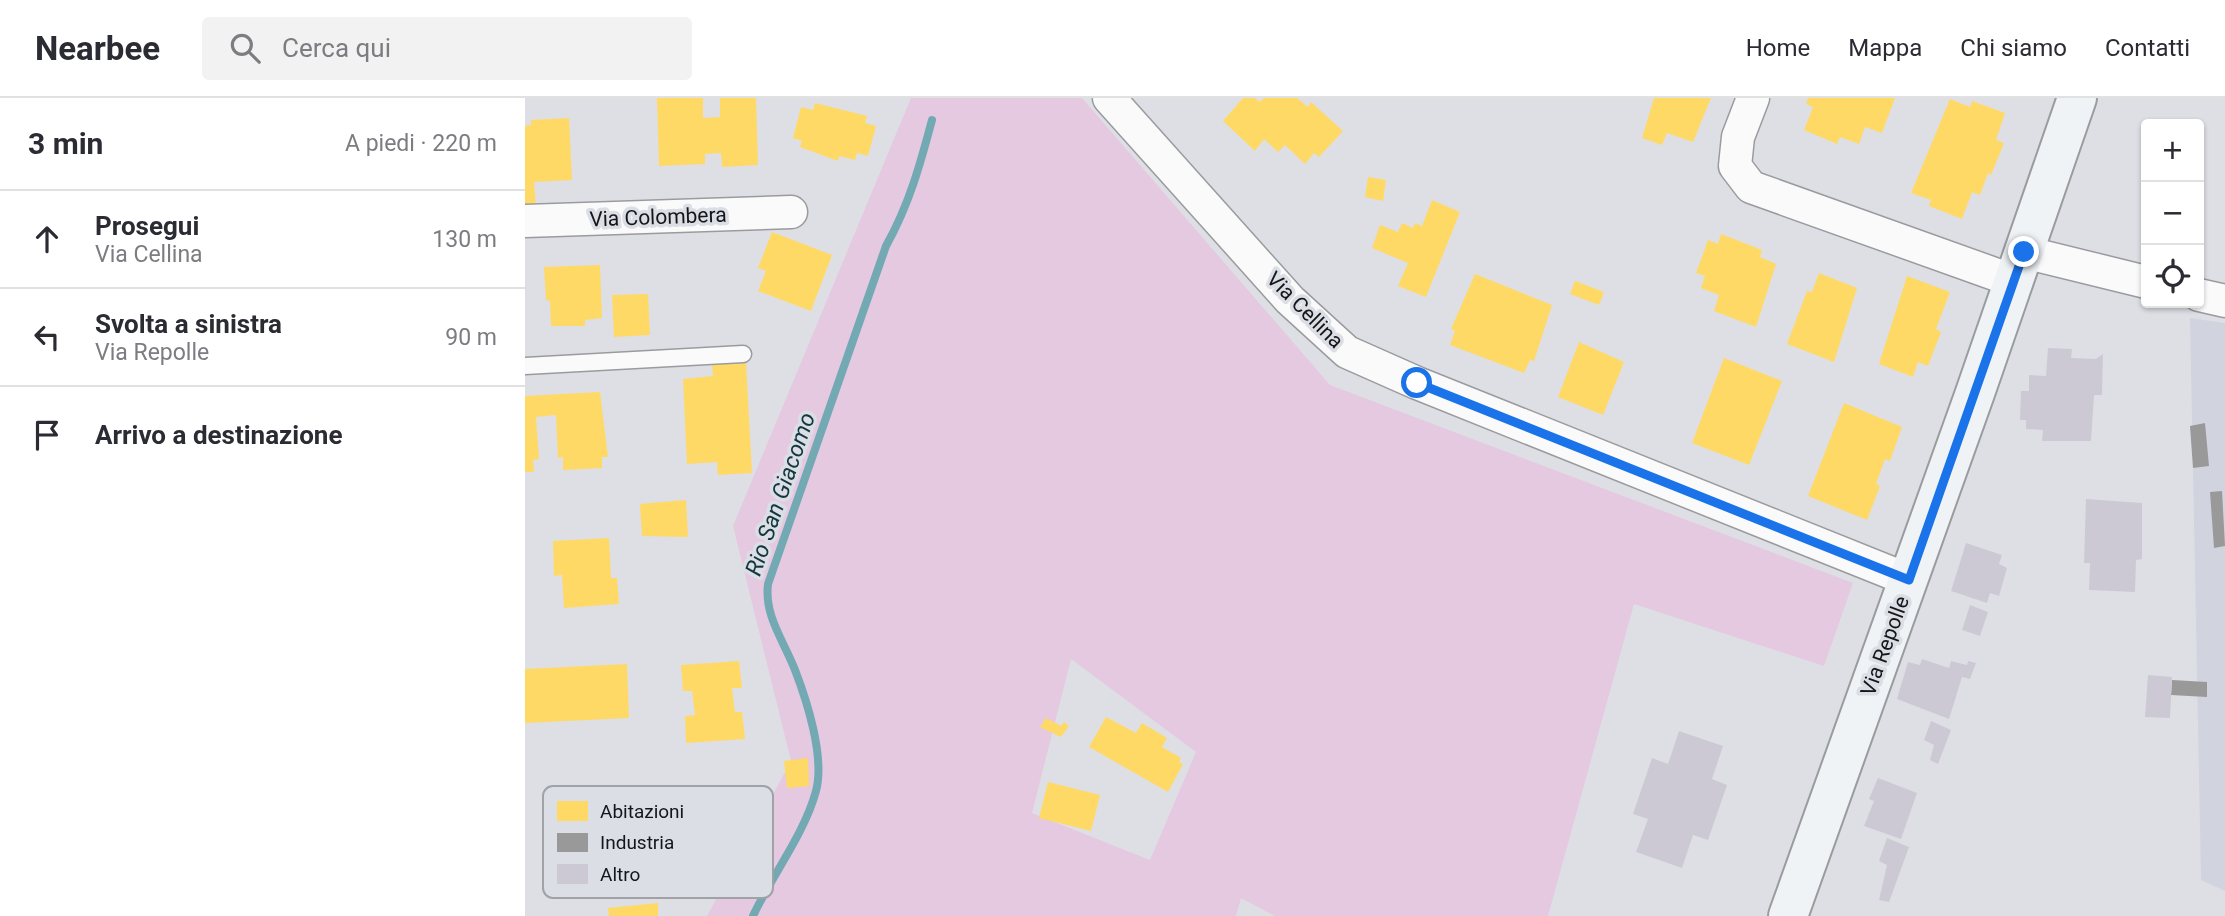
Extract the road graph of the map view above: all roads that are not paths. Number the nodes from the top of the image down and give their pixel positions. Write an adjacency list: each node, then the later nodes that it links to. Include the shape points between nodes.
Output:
1 (1109, 98): 12 (street, Via Cellina, via 1290,300 1347,352)
2 (1753, 98): 6 (street, via 1738,137 1735,166 1751,187)
3 (2077, 98): 6 (street, Via Repolle)
4 (791, 212): 5 (street, Via Colombera)
5 (525, 221)
6 (2019, 266): 7 (street); 12 (street, Via Repolle)
7 (2141, 281)
8 (2204, 296): 9 (street)
9 (2225, 302)
10 (743, 354): 11 (lane)
11 (525, 366)
12 (1909, 580): 13 (street, Via Repolle)
13 (1788, 916)

